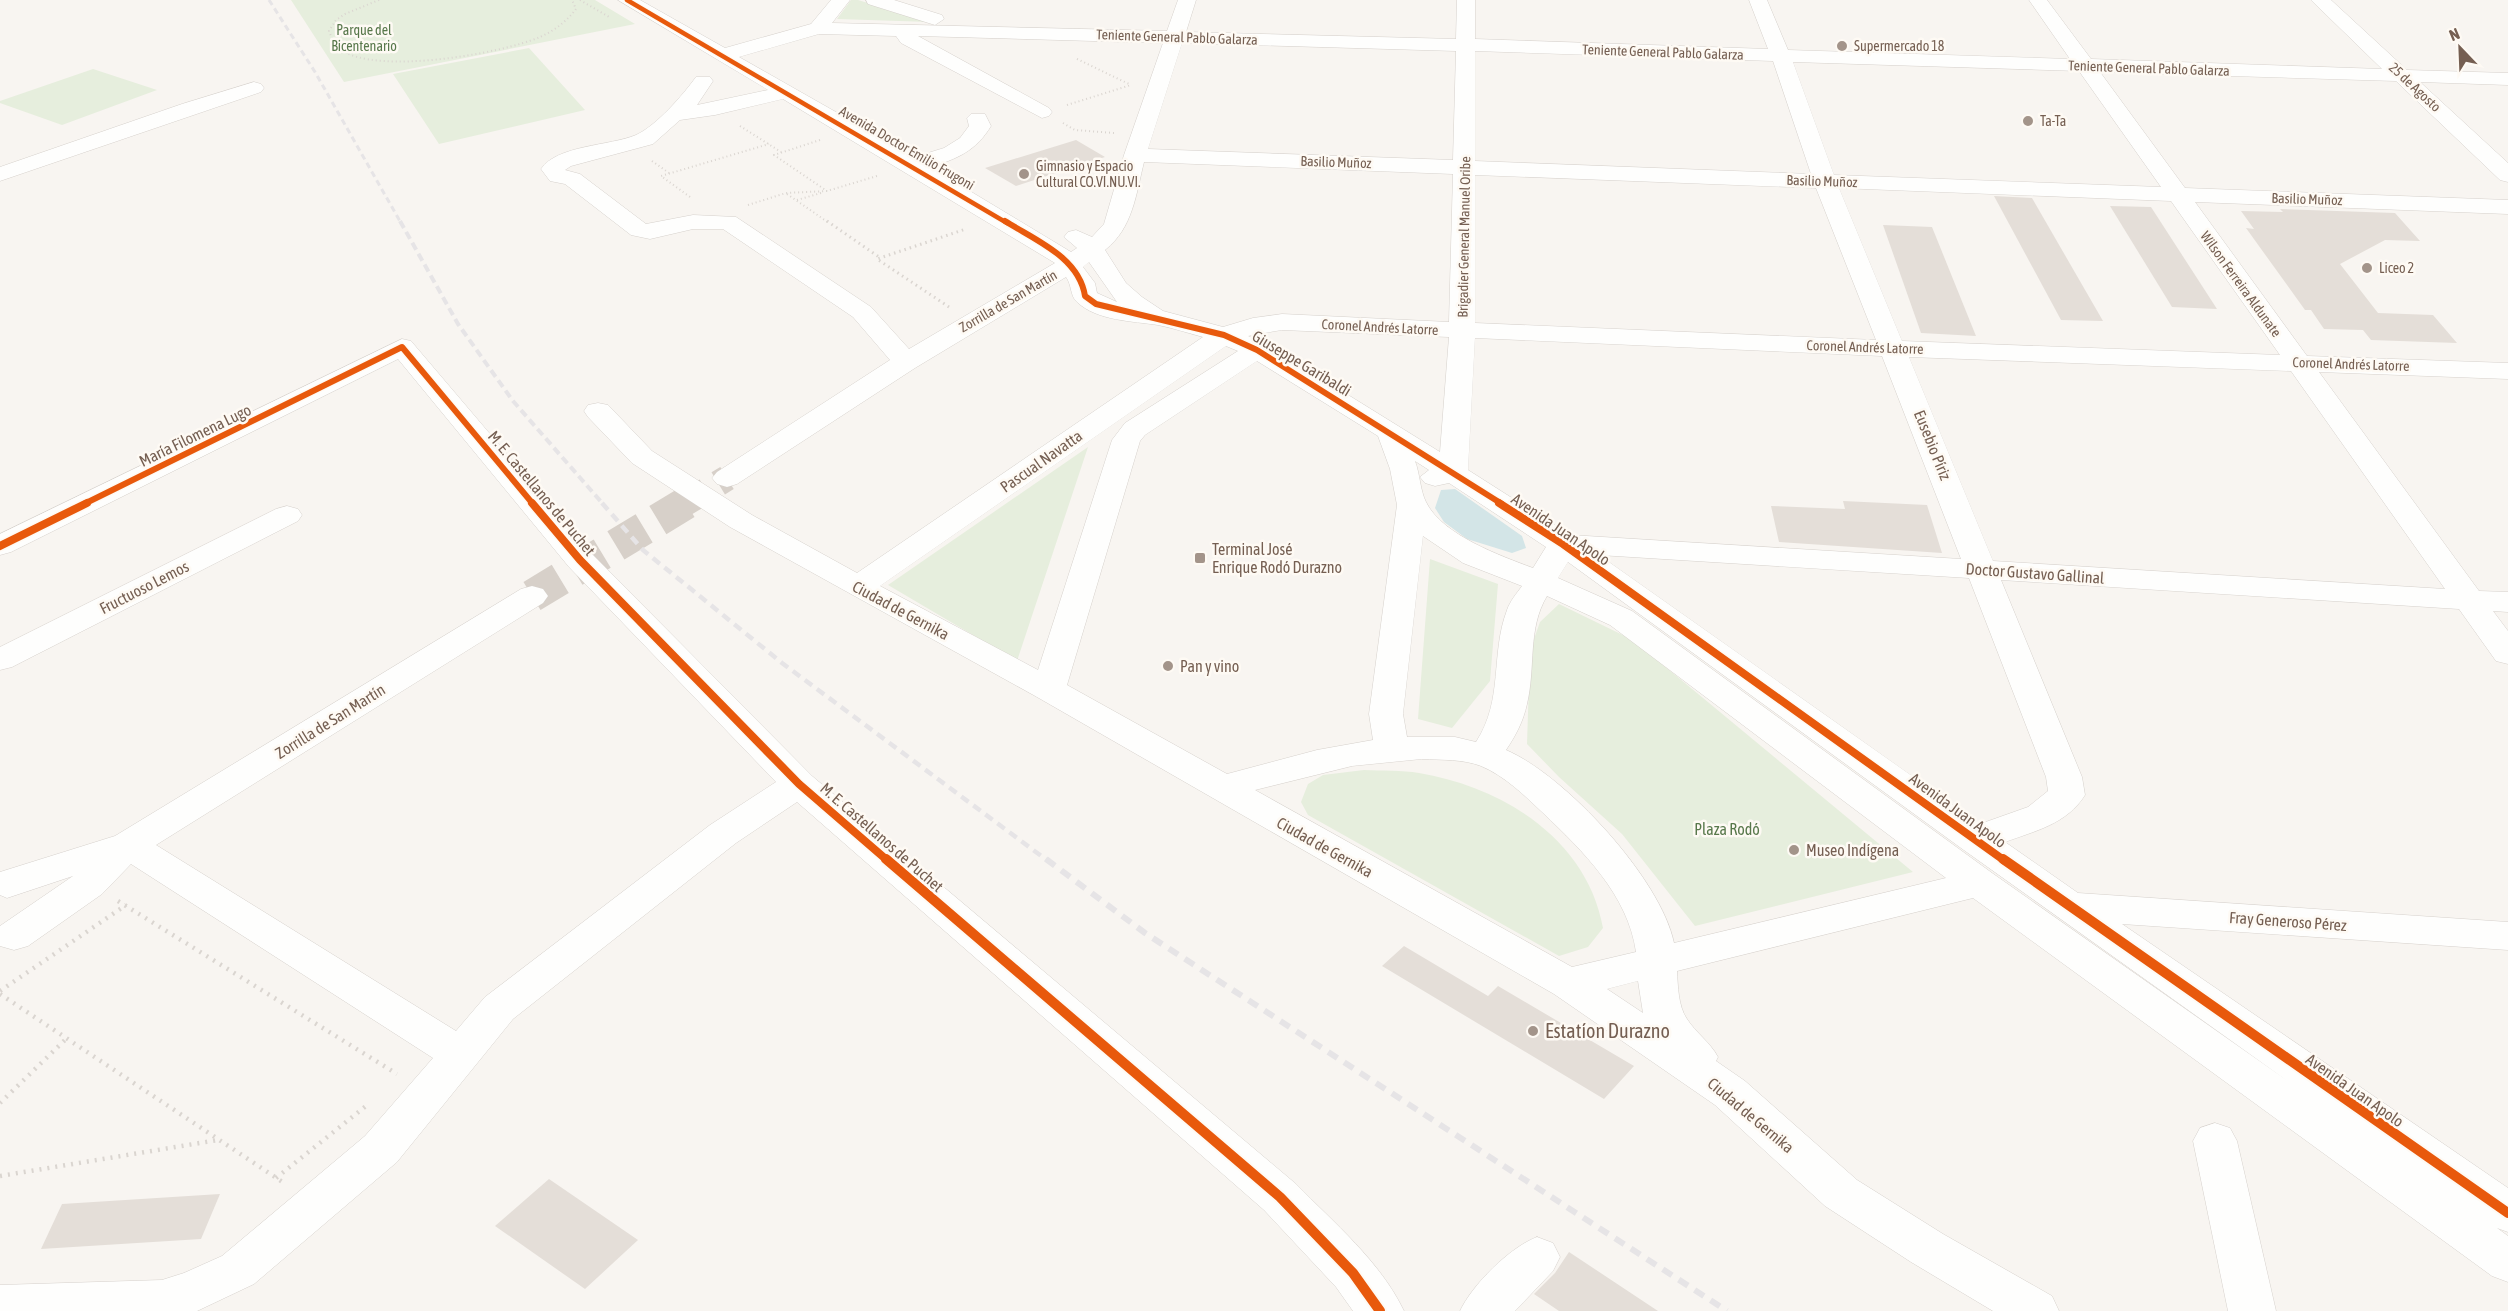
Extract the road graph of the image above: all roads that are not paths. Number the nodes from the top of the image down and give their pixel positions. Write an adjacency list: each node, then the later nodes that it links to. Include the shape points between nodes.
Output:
1 (627, 0): 16 (street, Avenida Doctor Emilio Frugoni)
2 (666, 0): 15 (street, Avenida Doctor Emilio Frugoni)
3 (841, 0): 10 (street)
4 (875, 0): 12 (street)
5 (1187, 0): 13 (street, Zorrilla de San Martín)
6 (1466, 0): 14 (street, Brigadier General Manuel Oribe)
7 (1758, 0): 17 (street, Eusebio Píriz)
8 (2038, 0): 18 (street, Wilson Ferreira Aldunate)
9 (2320, 0): 19 (street, 25 de Agosto)
10 (818, 28): 11 (street, Teniente General Pablo Galarza); 15 (street, Teniente General Pablo Galarza)
11 (901, 29): 12 (street, Teniente General Pablo Galarza); 24 (street, via 908,39)
12 (974, 31): 13 (street, Teniente General Pablo Galarza)
13 (1175, 37): 14 (street, Teniente General Pablo Galarza); 27 (street, Zorrilla de San Martín)
14 (1466, 45): 17 (street, Teniente General Pablo Galarza); 30 (street, Brigadier General Manuel Oribe)
15 (752, 48): 16 (street, Teniente General Pablo Galarza); 28 (street, Avenida Doctor Emilio Frugoni)
16 (723, 55): 23 (street, Avenida Doctor Emilio Frugoni)
17 (1781, 56): 18 (street, Teniente General Pablo Galarza); 33 (street, Eusebio Píriz)
18 (2085, 66): 19 (street, Teniente General Pablo Galarza); 34 (street, Wilson Ferreira Aldunate)
19 (2404, 76): 20 (street, Teniente General Pablo Galarza); 32 (street, 25 de Agosto)
20 (2508, 79)
21 (703, 81): 25 (street)
22 (254, 88): 31 (street)
23 (785, 92): 25 (street); 29 (street, Avenida Doctor Emilio Frugoni)
24 (1042, 112)
25 (674, 115): 48 (street, via 645,139 563,161 552,169 558,176 572,179 639,230 664,231 693,222 728,222 862,312)
26 (978, 118): 28 (street, via 980,126 975,139 958,151)
27 (1138, 145): 30 (street, Basilio Muñoz); 38 (street, Zorrilla de San Martín, via 1116,225)
28 (936, 158): 29 (street); 36 (street, Avenida Doctor Emilio Frugoni)
29 (912, 165): 39 (street, Avenida Doctor Emilio Frugoni)
30 (1466, 168): 33 (street, Basilio Muñoz); 43 (street, Brigadier General Manuel Oribe)
31 (0, 174)
32 (2508, 175)
33 (1825, 181): 34 (street, Basilio Muñoz); 46 (street, Eusebio Píriz)
34 (2175, 194): 35 (street, Basilio Muñoz); 49 (street, Wilson Ferreira Aldunate)
35 (2508, 207)
36 (1024, 208)
37 (1055, 225): 38 (street)
38 (1094, 249): 39 (street, Zorrilla de San Martín); 42 (street, via 1117,288 1130,301)
39 (1071, 264): 40 (street, Avenida Doctor Emilio Frugoni); 41 (street, Zorrilla de San Martín)
40 (1085, 292): 41 (street, via 1048,288); 42 (street, Avenida Doctor Emilio Frugoni, via 1096,304)
41 (1016, 296): 48 (street, Zorrilla de San Martín)
42 (1161, 318): 44 (street, Giuseppe Garibaldi)
43 (1462, 330): 44 (street, Coronel Andrés Latorre, via 1282,322); 46 (street, Coronel Andrés Latorre); 53 (street, Brigadier General Manuel Oribe)
44 (1224, 335): 47 (street, Giuseppe Garibaldi); 61 (street, Pascual Navatta)
45 (402, 347): 58 (street, María Filomena Lugo); 70 (street, M. E. Castellanos de Puchet, via 580,560)
46 (1894, 349): 49 (street, Coronel Andrés Latorre); 59 (street, Eusebio Píriz)
47 (1257, 350): 52 (street, Giuseppe Garibaldi); 67 (street, via 1134,429 1126,440)
48 (906, 362): 54 (street, Zorrilla de San Martín)
49 (2297, 362): 50 (street, Coronel Andrés Latorre); 63 (street, Wilson Ferreira Aldunate)
50 (2508, 371)
51 (598, 411): 61 (street, Ciudad de Gernika, via 642,457 668,475)
52 (1390, 432): 53 (street, Avenida Juan Apolo); 55 (street)
53 (1453, 474): 55 (street); 57 (street, Avenida Juan Apolo)
54 (727, 478)
55 (1410, 496): 60 (street, via 1439,535 1474,556); 68 (street, via 1386,714)
56 (287, 515): 66 (street, Fructuoso Lemos)
57 (1563, 544): 59 (street, Doctor Gustavo Gallinal); 60 (street); 72 (street, Avenida Juan Apolo)
58 (0, 546)
59 (1982, 569): 63 (street, Doctor Gustavo Gallinal); 72 (street, Eusebio Píriz, via 2064,777 2067,795 2041,816)
60 (1540, 581): 69 (street, via 1523,609 1511,702 1504,726); 75 (street, via 1621,618)
61 (858, 587): 67 (street, Ciudad de Gernika)
62 (532, 596): 73 (street, Zorrilla de San Martín)
63 (2468, 600): 64 (street, Doctor Gustavo Gallinal); 65 (street, Wilson Ferreira Aldunate)
64 (2508, 602)
65 (2508, 654)
66 (0, 660)
67 (1049, 689): 71 (street, Ciudad de Gernika)
68 (1392, 750): 69 (street, via 1425,748); 71 (street, via 1318,762)
69 (1485, 755): 79 (street, via 1516,770 1582,827 1627,883 1650,926)
70 (799, 784): 81 (street, via 723,834 499,1008); 88 (street, M. E. Castellanos de Puchet, via 1280,1197 1353,1274)
71 (1221, 788): 80 (street, Ciudad de Gernika)
72 (1974, 839): 76 (street, Avenida Juan Apolo)
73 (128, 845): 74 (street, Zorrilla de San Martín); 78 (street, Zorrilla de San Martín, via 89,884); 81 (street)
74 (3, 883): 78 (street, via 18,893 23,905 22,920)
75 (1979, 883): 79 (street); 86 (street)
76 (2069, 906): 77 (street, Fray Generoso Pérez); 84 (street, Avenida Juan Apolo)
77 (2508, 936)
78 (7, 944)
79 (1657, 963): 80 (street); 82 (street, via 1658,996 1668,1024)
80 (1568, 983): 82 (street, Ciudad de Gernika)
81 (460, 1054): 87 (street, via 381,1149 238,1270 195,1291 162,1301)
82 (1730, 1093): 90 (street, Ciudad de Gernika, via 1841,1193)
83 (2215, 1141): 91 (street)
84 (2508, 1213)
85 (1537, 1257): 89 (street)
86 (2508, 1262)
87 (0, 1306)
88 (1380, 1311)
89 (1484, 1311)
90 (2035, 1311)
91 (2252, 1311)

